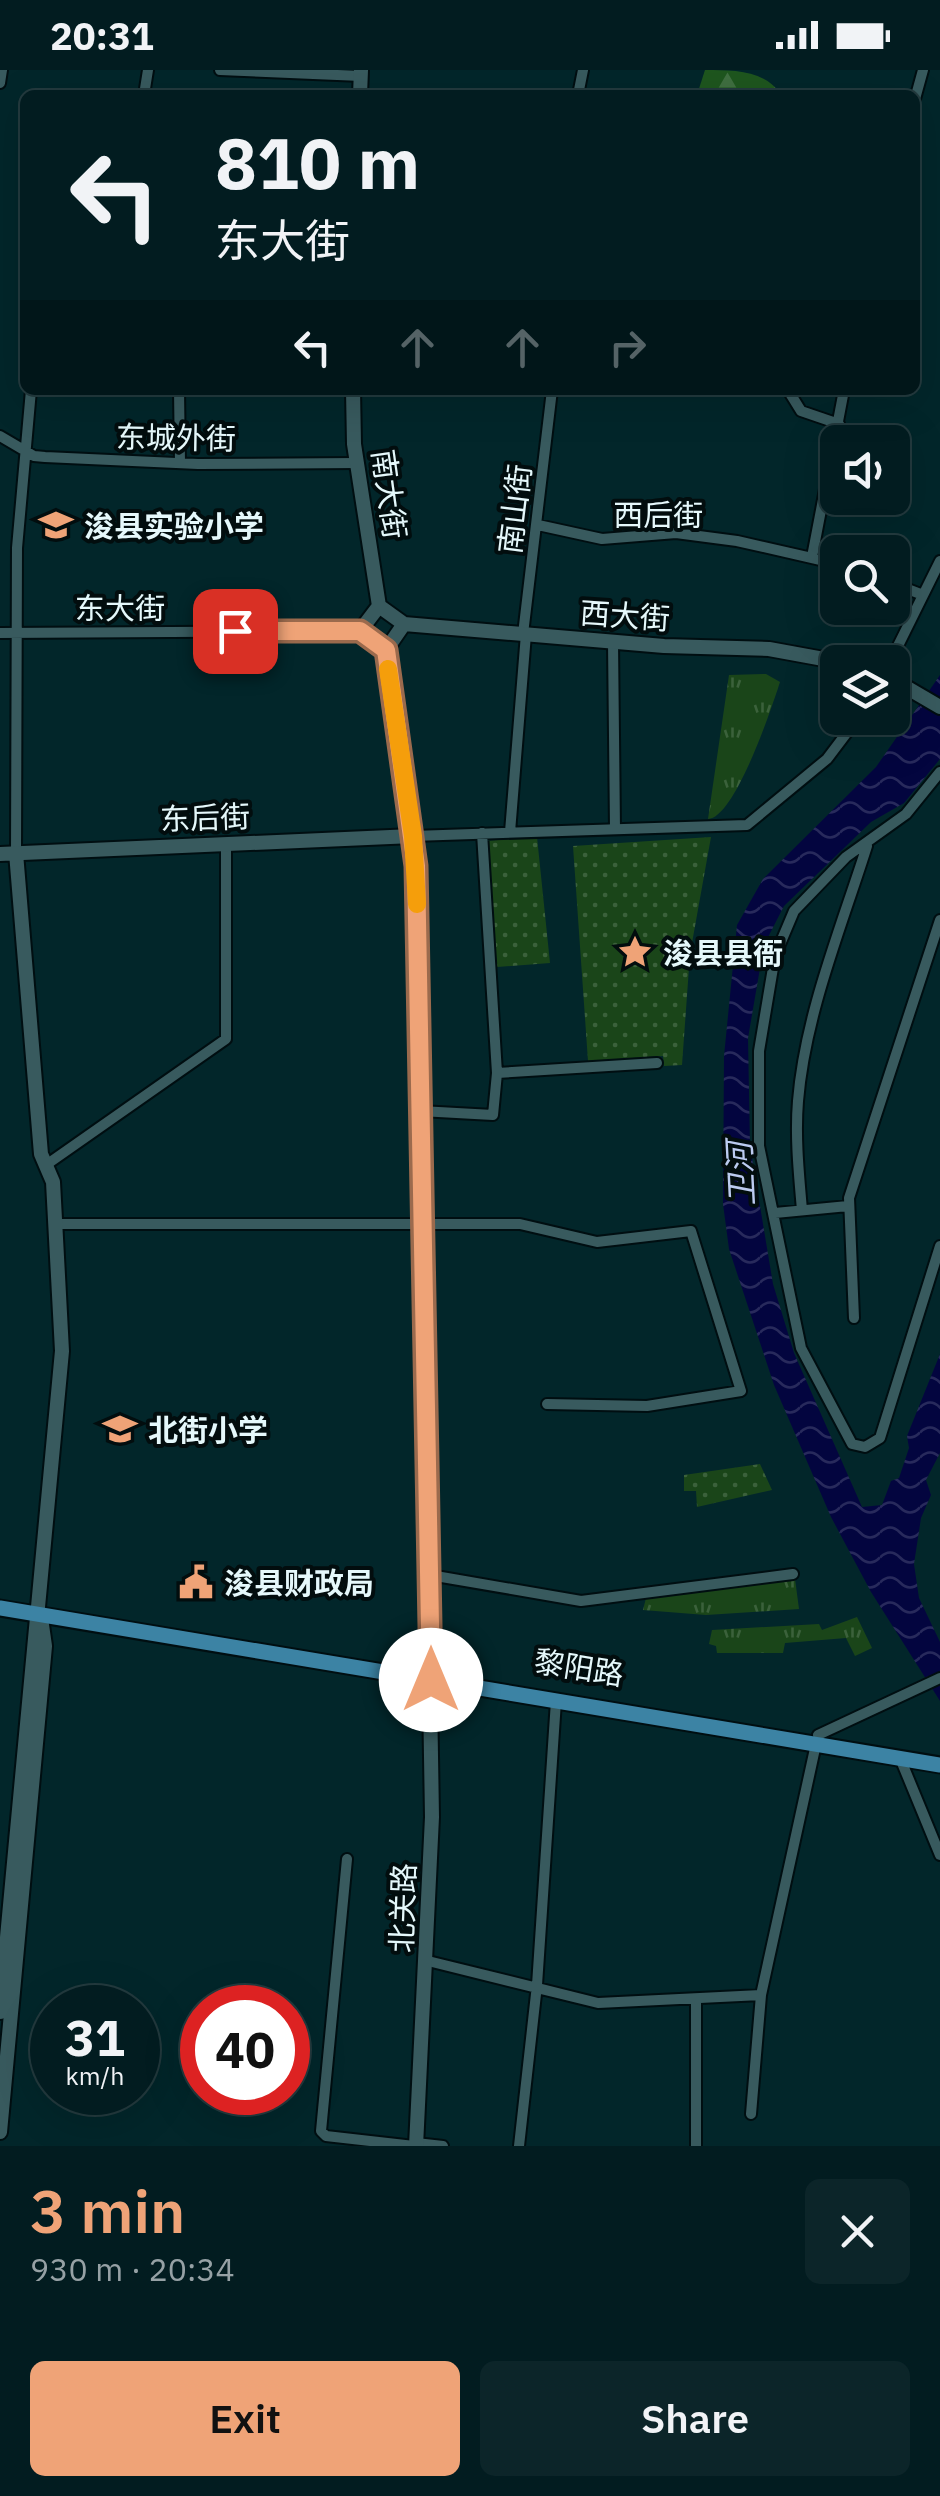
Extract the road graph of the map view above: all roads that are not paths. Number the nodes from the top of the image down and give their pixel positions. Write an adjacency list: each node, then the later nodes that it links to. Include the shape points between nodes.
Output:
1 (2, 70): 4 (street)
2 (220, 70): 3 (street)
3 (361, 73)
4 (0, 83)
5 (30, 395): 13 (street)
6 (178, 395): 15 (street)
7 (353, 395): 14 (street, 南大街)
8 (551, 395): 16 (street, 南山街)
9 (791, 395): 11 (street, via 802,411)
10 (843, 395): 11 (street)
11 (839, 424): 17 (street)
12 (0, 436): 13 (street, 东城外街)
13 (24, 450): 15 (street, 东城外街, via 45,457); 26 (street)
14 (357, 463): 15 (street, 东城外街); 22 (street, 南大街)
15 (180, 464)
16 (538, 525): 17 (street, 西后街, via 602,539 676,533); 27 (street, 南山街)
17 (812, 557): 18 (street, 西后街)
18 (820, 559)
19 (940, 561): 21 (street)
20 (910, 589): 21 (street)
21 (924, 594): 29 (street)
22 (379, 606): 23 (street); 24 (street)
23 (404, 624): 27 (street, 西大街); 30 (street)
24 (360, 631): 26 (street, 东大街); 30 (street)
25 (0, 633): 26 (street, 东大街)
26 (16, 633): 42 (street)
27 (525, 634): 28 (street, 西大街); 37 (street, 南山街)
28 (613, 642): 31 (street, 西大街, via 769,648); 36 (street)
29 (898, 645)
30 (386, 650): 39 (street, 北关路)
31 (820, 658)
32 (910, 688): 33 (street)
33 (940, 706)
34 (845, 735): 36 (street, via 747,825)
35 (940, 772): 41 (street, via 906,814)
36 (615, 829): 37 (street)
37 (510, 832): 38 (street)
38 (482, 833): 39 (street); 45 (street)
39 (413, 836): 40 (street, 东后街); 46 (street, 北关路)
40 (226, 844): 42 (street, 东后街); 47 (street, via 226,1040)
41 (867, 845): 49 (street, via 803,1068); 50 (street, via 846,856 794,911 775,956 758,1050 758,1108 759,1146)
42 (8, 853): 47 (street)
43 (940, 920): 48 (street)
44 (658, 1063): 45 (street)
45 (497, 1074): 46 (street, via 493,1114)
46 (420, 1111): 51 (street, 北关路)
47 (46, 1165): 52 (street)
48 (848, 1206): 49 (street); 54 (street)
49 (802, 1210): 50 (street)
50 (775, 1213): 53 (street, via 801,1348 852,1444 880,1438)
51 (424, 1221): 52 (street); 55 (street, via 520,1224 597,1242 692,1231 740,1391 647,1406); 57 (street, 北关路)
52 (56, 1224): 60 (street, via 62,1351)
53 (940, 1246)
54 (854, 1318)
55 (546, 1404)
56 (793, 1574): 57 (street, via 581,1602)
57 (430, 1575): 61 (street, 北关路)
58 (0, 1598): 60 (main road, 黎阳路)
59 (0, 1608): 60 (main road, 黎阳路)
60 (41, 1610): 61 (main road, 黎阳路); 70 (street); 77 (street, via 45,1646)
61 (431, 1675): 63 (main road, 黎阳路); 64 (main road, 黎阳路); 71 (street, 北关路)
62 (940, 1678): 64 (street)
63 (556, 1701): 64 (main road, 黎阳路); 72 (street)
64 (817, 1740): 66 (main road, 黎阳路); 73 (street)
65 (940, 1756): 66 (main road)
66 (908, 1757): 67 (main road); 68 (street)
67 (940, 1765)
68 (940, 1855)
69 (347, 1859): 78 (street, via 321,2131)
70 (4, 1934): 75 (street)
71 (428, 1961): 72 (street); 78 (street, 北关路)
72 (536, 1986): 74 (street, via 598,2003); 80 (street)
73 (761, 1995): 74 (street); 76 (street)
74 (696, 2000): 81 (street)
75 (0, 2012)
76 (751, 2114)
77 (0, 2132)
78 (415, 2145): 79 (street)
79 (443, 2146)
80 (519, 2146)
81 (696, 2146)

